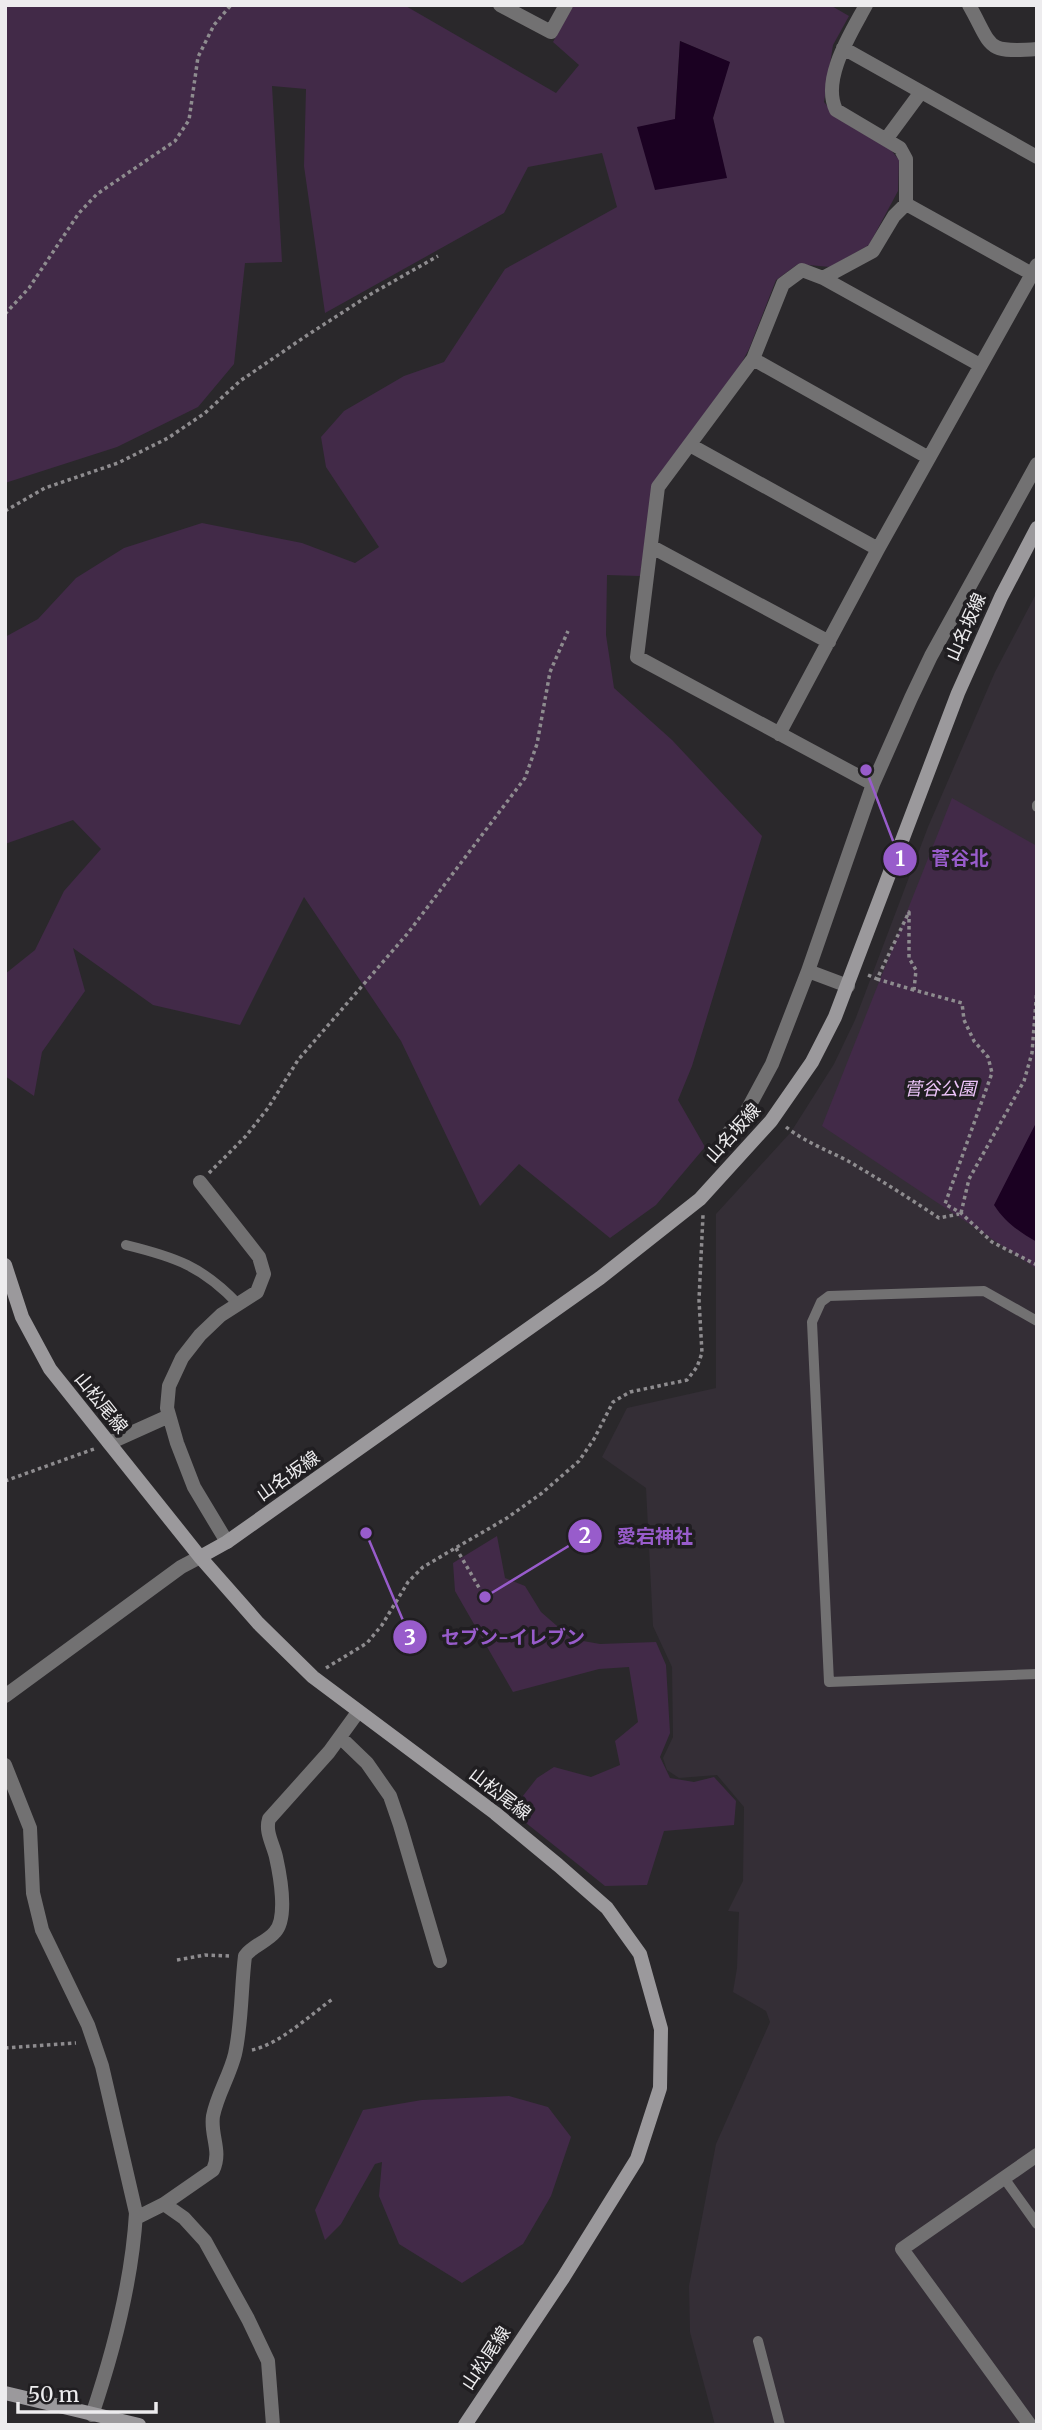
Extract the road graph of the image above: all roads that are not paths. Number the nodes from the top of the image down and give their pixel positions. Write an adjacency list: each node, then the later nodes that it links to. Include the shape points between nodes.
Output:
1 (500, 5): 2 (street, via 551,32)
2 (566, 5)
3 (866, 5): 5 (street)
4 (969, 5): 6 (street, via 997,48 1014,52)
5 (843, 47): 7 (street); 8 (street, via 831,100 836,110)
6 (1037, 49)
7 (920, 92): 8 (street); 9 (street)
8 (887, 138): 10 (street, via 906,159)
9 (1037, 157)
10 (906, 204): 11 (street); 12 (street, via 873,251)
11 (1034, 270): 14 (street)
12 (823, 278): 13 (street, via 802,270 783,284); 14 (street)
13 (753, 359): 15 (street); 16 (street)
14 (980, 365): 16 (street)
15 (690, 445): 19 (street, via 659,487); 20 (street)
16 (929, 458): 20 (street)
17 (1037, 464): 23 (street, via 931,656)
18 (1037, 528): 25 (main road, 山名坂線, via 958,693)
19 (652, 547): 21 (street); 22 (street, via 637,657)
20 (878, 549): 21 (street)
21 (829, 642): 22 (street)
22 (779, 734): 23 (street)
23 (873, 784): 24 (street)
24 (808, 971): 25 (street); 26 (street, via 772,1064 745,1114)
25 (848, 986): 34 (main road, 山名坂線, via 812,1062 771,1121 699,1199 600,1278)
26 (723, 1139)
27 (200, 1182): 30 (street, via 259,1258 264,1274 257,1292)
28 (126, 1245): 30 (lane, via 188,1264 219,1284)
29 (5, 1265): 33 (main road, 山松尾線, via 22,1317 50,1369)
30 (238, 1304): 32 (street, via 200,1335 182,1358 169,1386)
31 (1037, 1321): 36 (lane, via 984,1291 829,1296 811,1322 829,1682)
32 (169, 1416): 33 (street); 34 (street, via 194,1487)
33 (109, 1443): 35 (main road, 山松尾線)
34 (227, 1542): 35 (main road, 山名坂線)
35 (200, 1557): 37 (street); 38 (main road, 山松尾線, via 275,1642)
36 (1037, 1674)
37 (5, 1696)
38 (358, 1712): 39 (street); 52 (main road, 山松尾線, via 495,1813 607,1908 639,1954 661,2029 660,2088 637,2158)
39 (340, 1737): 41 (street, via 367,1763 390,1796); 44 (street, via 269,1819 281,1922 275,1934 245,1955 236,2051 213,2114 217,2161 213,2170)
40 (5, 1765): 45 (street, via 30,1828 33,1893 41,1930 94,2042)
41 (440, 1961)
42 (1037, 2155): 43 (street)
43 (1004, 2178): 46 (lane); 54 (street, via 902,2249)
44 (164, 2204): 45 (street); 51 (street, via 205,2241 253,2330 268,2361)
45 (136, 2218): 49 (street, via 119,2327)
46 (1037, 2224)
47 (758, 2341): 53 (lane)
48 (5, 2393): 49 (main road)
49 (92, 2415): 50 (main road)
50 (139, 2425)
51 (273, 2425)
52 (465, 2425)
53 (780, 2425)
54 (1030, 2425)

